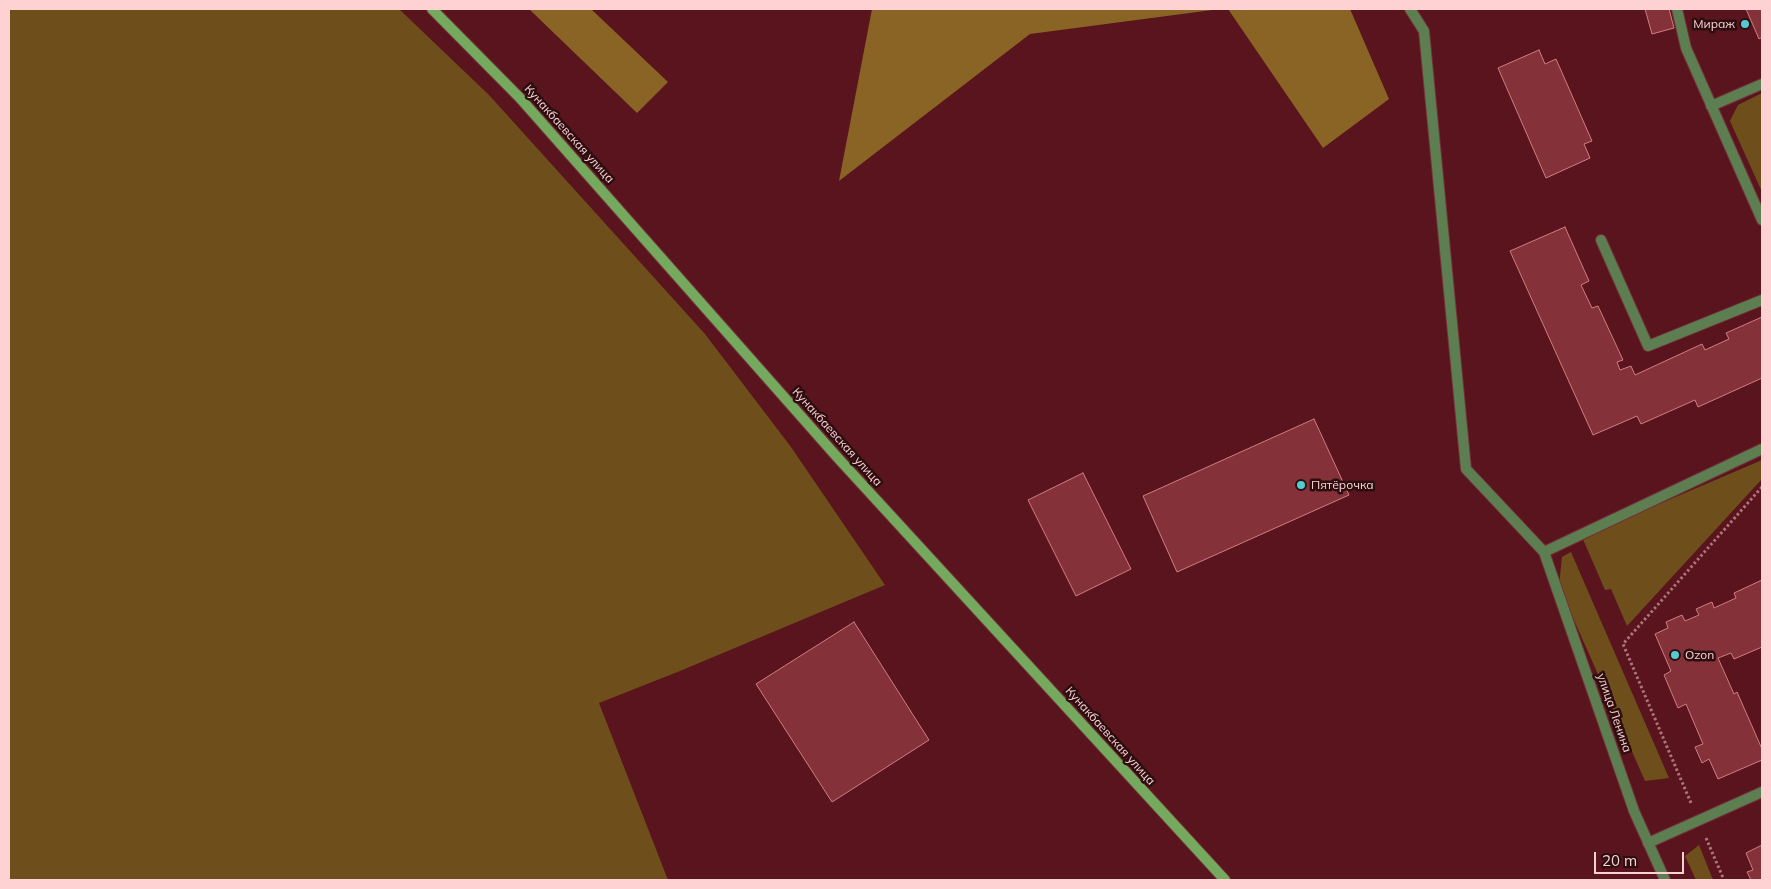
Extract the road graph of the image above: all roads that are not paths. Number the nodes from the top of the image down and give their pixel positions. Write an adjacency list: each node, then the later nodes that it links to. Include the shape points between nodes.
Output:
1 (432, 9): 13 (main road, Кунакбаевская улица, via 520,98 837,457)
2 (1410, 9): 10 (street, via 1424,32 1466,469)
3 (1677, 9): 5 (street, via 1686,48)
4 (1762, 84): 5 (street)
5 (1712, 106): 6 (street)
6 (1762, 220)
7 (1601, 240): 8 (street, via 1648,346)
8 (1762, 300)
9 (1762, 449): 10 (street)
10 (1544, 552): 12 (street, улица Ленина)
11 (1762, 792): 12 (street)
12 (1648, 843): 14 (street, улица Ленина)
13 (1225, 880)
14 (1665, 880)

